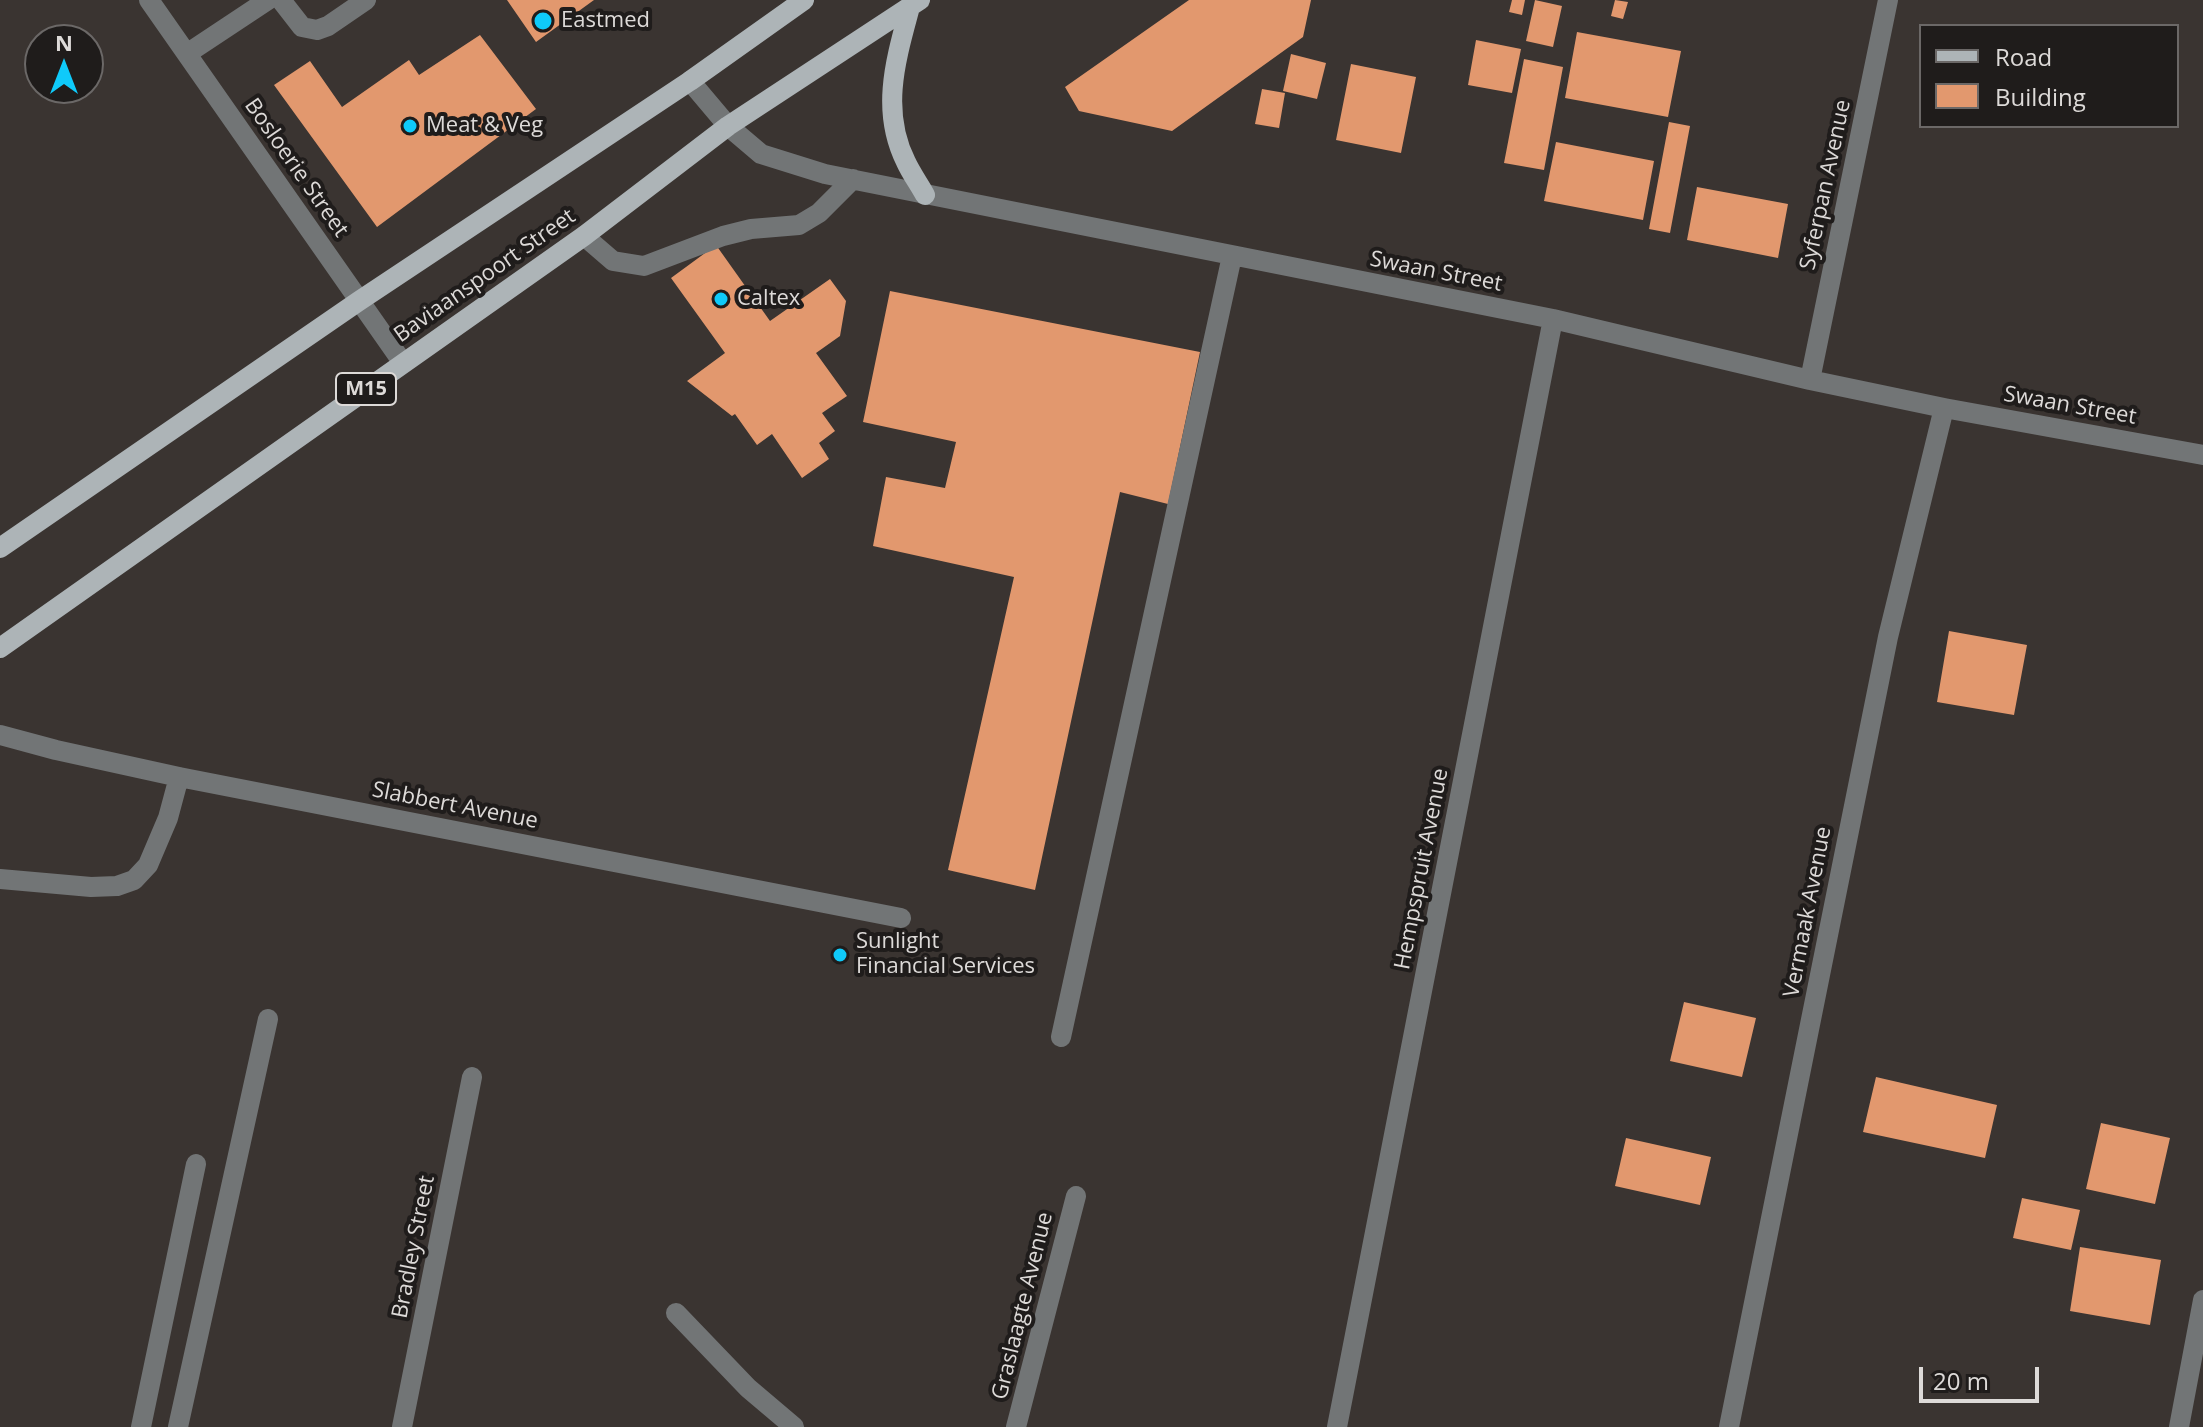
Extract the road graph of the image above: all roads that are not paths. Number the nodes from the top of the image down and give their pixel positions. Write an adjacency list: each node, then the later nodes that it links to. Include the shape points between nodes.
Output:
1 (149, 0): 8 (street, Bosloerie Street)
2 (268, 0): 8 (street)
3 (281, 0): 4 (street, via 302,27 317,30)
4 (366, 0)
5 (804, 0): 9 (main road)
6 (1888, 0): 18 (street, Syferpan Avenue)
7 (915, 4): 10 (main road, Baviaanspoort Street / M15); 12 (main road, via 891,99 898,144)
8 (188, 53): 15 (street, Bosloerie Street)
9 (690, 81): 10 (street, Swaan Street); 15 (main road)
10 (728, 126): 11 (street, Swaan Street, via 761,154); 13 (main road, Baviaanspoort Street / M15)
11 (853, 179): 12 (street, Swaan Street); 13 (street, via 799,225 723,236 644,266 613,261)
12 (925, 195): 14 (street, Swaan Street)
13 (584, 236): 17 (main road, Baviaanspoort Street / M15)
14 (1232, 256): 16 (street, Swaan Street); 28 (street)
15 (359, 301): 17 (street, Bosloerie Street); 21 (main road)
16 (1553, 319): 18 (street, Swaan Street); 39 (street, Hempspruit Avenue)
17 (403, 363): 22 (main road, Baviaanspoort Street / M15)
18 (1810, 380): 19 (street, Swaan Street)
19 (1944, 408): 20 (street, Swaan Street); 40 (street, Vermaak Avenue, via 1888,637)
20 (2203, 455)
21 (0, 548)
22 (0, 648)
23 (0, 735): 24 (street, Slabbert Avenue)
24 (179, 777): 25 (street, via 148,865 134,880 91,887); 26 (street, Slabbert Avenue)
25 (0, 879)
26 (901, 918)
27 (268, 1019): 35 (street)
28 (1061, 1037)
29 (472, 1077): 36 (street, Bradley Street)
30 (196, 1164): 34 (street)
31 (1076, 1196): 38 (street, Graslaagte Avenue)
32 (2203, 1300): 41 (street)
33 (676, 1313): 37 (street)
34 (141, 1427)
35 (178, 1427)
36 (402, 1427)
37 (794, 1427)
38 (1016, 1427)
39 (1337, 1427)
40 (1729, 1427)
41 (2179, 1427)

